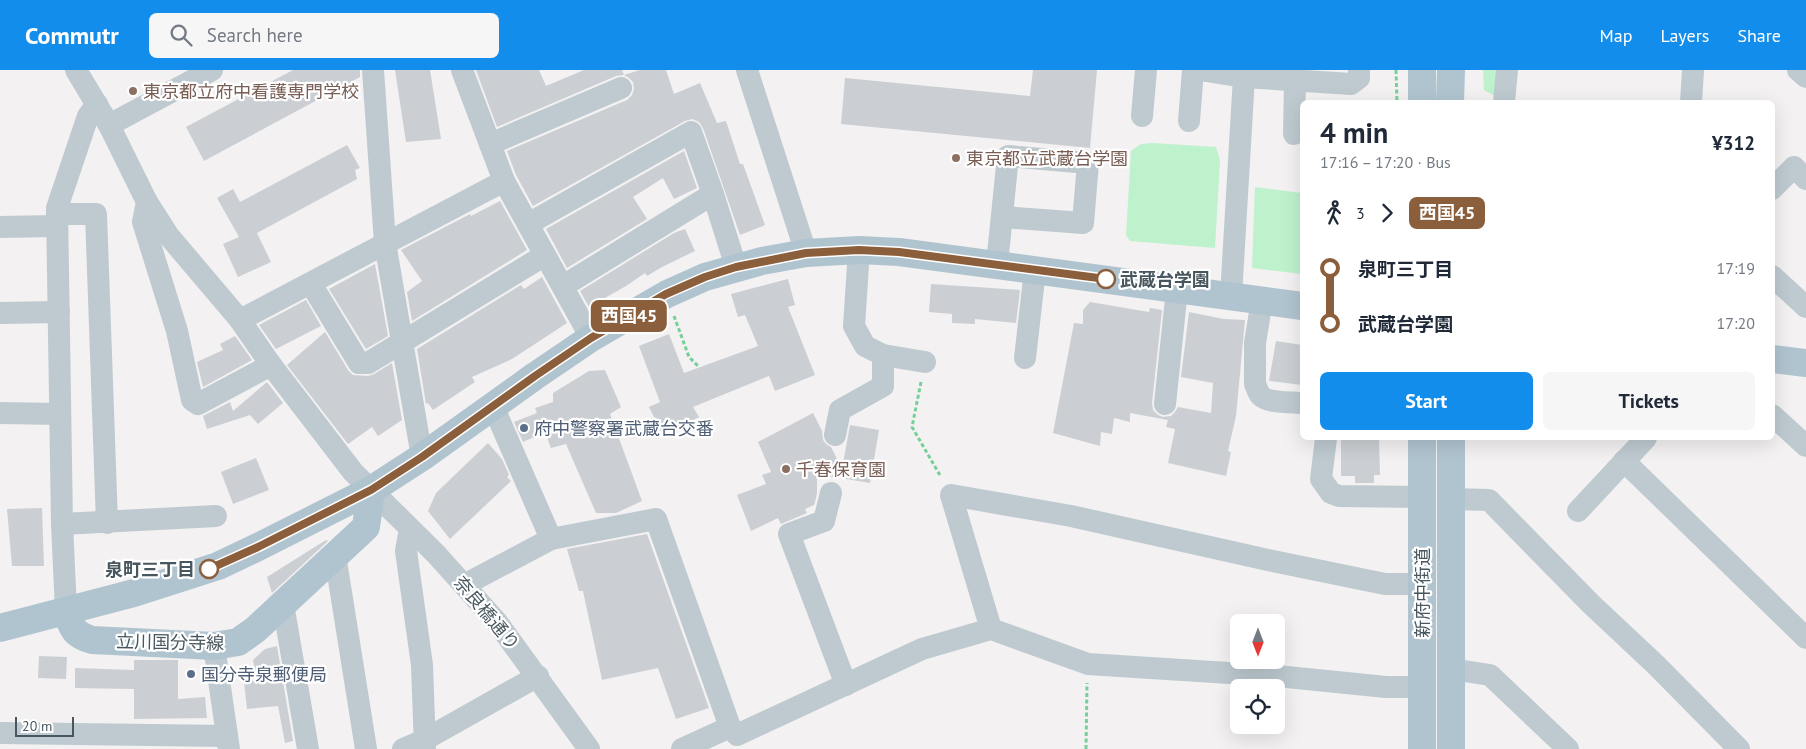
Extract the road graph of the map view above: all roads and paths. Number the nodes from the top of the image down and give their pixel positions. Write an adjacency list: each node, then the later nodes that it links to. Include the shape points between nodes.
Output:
1 (76, 70): 27 (street, 奈良橋通り)
2 (212, 70): 30 (street)
3 (373, 70): 42 (street)
4 (462, 70): 32 (street)
5 (747, 70): 44 (street)
6 (1146, 70): 28 (street)
7 (1193, 70): 29 (street)
8 (1200, 70): 17 (street)
9 (1359, 70): 19 (street, via 1358,78 1351,84)
10 (1396, 70): 21 (path)
11 (1422, 70): 22 (main road)
12 (1434, 70): 23 (main road)
13 (1451, 70): 24 (main road)
14 (1507, 70): 25 (street)
15 (1798, 70): 18 (street)
16 (1692, 71): 26 (street)
17 (1244, 76): 19 (street); 53 (street)
18 (1806, 77)
19 (1295, 80): 31 (street)
20 (621, 88): 32 (street)
21 (1397, 100)
22 (1422, 100)
23 (1434, 100)
24 (1450, 100)
25 (1504, 100)
26 (1691, 100)
27 (97, 104): 30 (street, 奈良橋通り); 39 (street, via 88,116 57,208)
28 (1142, 116)
29 (1189, 122)
30 (109, 125): 37 (street, 奈良橋通り)
31 (1294, 134)
32 (490, 144): 34 (street)
33 (1806, 179): 35 (street, via 1794,167)
34 (504, 181): 40 (street); 42 (street)
35 (1775, 186)
36 (713, 194): 40 (street, via 691,132); 47 (street); 51 (street)
37 (146, 202): 60 (street, 奈良橋通り, via 168,235); 68 (street, via 143,222 177,331 192,400 198,404)
38 (1003, 217): 46 (street)
39 (57, 220): 41 (street); 58 (street); 91 (street, via 96,214)
40 (528, 224): 45 (street)
41 (0, 227)
42 (385, 243): 50 (street); 62 (street)
43 (859, 250): 44 (main road); 46 (main road); 63 (street, via 854,326 865,346)
44 (806, 253): 47 (main road)
45 (545, 255): 51 (street); 62 (street)
46 (996, 264): 48 (main road)
47 (736, 267): 61 (main road, via 666,294)
48 (1035, 270): 52 (main road); 64 (street)
49 (1775, 279): 56 (street)
50 (311, 284): 60 (street); 62 (street, via 359,363 368,363)
51 (563, 286): 61 (street)
52 (1177, 289): 53 (main road); 71 (street)
53 (1231, 296): 54 (main road)
54 (1262, 300): 55 (main road); 70 (street, via 1255,343 1255,384 1260,395 1268,400)
55 (1300, 306)
56 (1806, 307)
57 (673, 311): 69 (path, via 689,357)
58 (59, 312): 59 (street); 74 (street)
59 (0, 313)
60 (240, 320): 68 (street, 奈良橋通り)
61 (591, 338): 72 (main road)
62 (403, 341): 82 (street)
63 (883, 355): 66 (street); 76 (street, via 883,386 840,410)
64 (1024, 358)
65 (1775, 359): 67 (main road)
66 (924, 362): 86 (path, via 912,427)
67 (1806, 363)
68 (271, 365): 84 (street, 奈良橋通り, via 353,472)
69 (699, 367)
70 (1300, 403)
71 (1165, 404)
72 (494, 406): 82 (main road); 94 (street)
73 (0, 413): 74 (street)
74 (60, 414): 92 (street)
75 (1775, 418): 81 (street)
76 (835, 435)
77 (1326, 440): 87 (street, via 1321,480 1331,493 1339,496)
78 (1422, 440): 87 (main road, 新府中街道)
79 (1451, 440): 88 (main road, 新府中街道)
80 (1644, 440): 83 (street)
81 (1806, 446)
82 (422, 457): 84 (main road)
83 (1624, 461): 89 (street); 102 (street)
84 (371, 490): 93 (street, 奈良橋通り); 95 (main road, 立川国分寺線, via 366,527); 99 (main road, via 218,566)
85 (831, 493): 107 (street, via 824,521 789,534)
86 (951, 495): 96 (street, via 1071,516 1385,584); 101 (street)
87 (1422, 497): 96 (main road, 新府中街道)
88 (1451, 499): 105 (main road, 新府中街道); 122 (street, via 1489,500)
89 (1578, 511)
90 (216, 516): 91 (street)
91 (108, 522): 92 (street)
92 (62, 524): 99 (street)
93 (410, 529): 97 (street, 奈良橋通り); 112 (street, via 406,551 422,665)
94 (551, 539): 97 (street); 109 (street, via 656,519)
95 (335, 556): 98 (main road, 立川国分寺線); 114 (street)
96 (1422, 584): 108 (main road, 新府中街道)
97 (464, 585): 106 (street, 奈良橋通り)
98 (283, 604): 103 (main road, 立川国分寺線, via 238,642); 113 (street)
99 (66, 612): 100 (main road); 103 (main road, 立川国分寺線, via 79,636 92,640)
100 (0, 628)
101 (991, 629): 104 (street); 107 (street, via 922,649)
102 (1806, 638)
103 (214, 646): 111 (street)
104 (1088, 664): 108 (street); 118 (path)
105 (1451, 669): 120 (main road, 新府中街道); 121 (street, via 1490,674)
106 (538, 676): 112 (street); 116 (street, 奈良橋通り)
107 (846, 685): 109 (street, via 737,735)
108 (1422, 688): 119 (main road, 新府中街道)
109 (730, 727): 117 (street)
110 (0, 733): 111 (street)
111 (228, 743)
112 (424, 744): 115 (street)
113 (308, 749)
114 (366, 749)
115 (403, 749)
116 (589, 749)
117 (682, 749)
118 (1086, 749)
119 (1422, 749)
120 (1451, 749)
121 (1568, 749)
122 (1739, 749)

